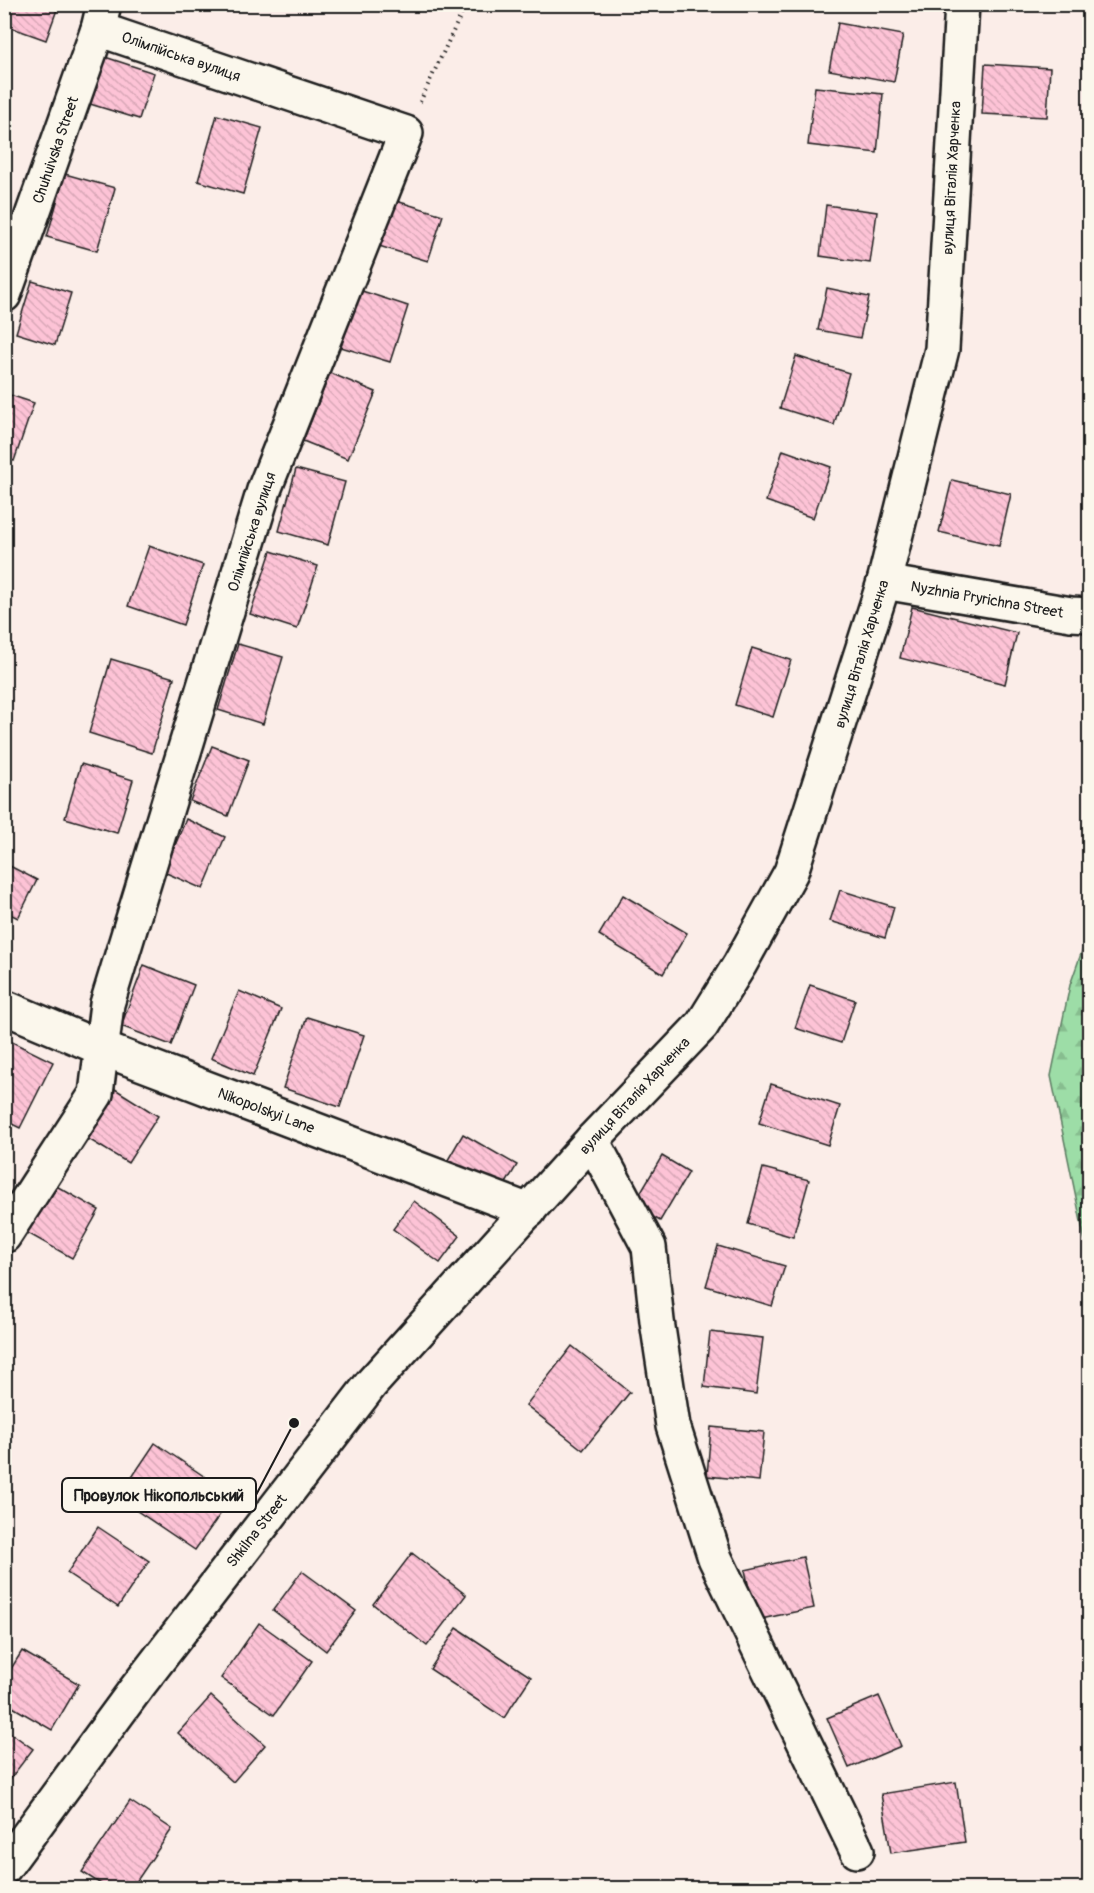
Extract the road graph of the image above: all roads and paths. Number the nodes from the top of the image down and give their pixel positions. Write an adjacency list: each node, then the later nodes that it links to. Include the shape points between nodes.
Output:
1 (466, 4): 4 (path)
2 (962, 4): 6 (street, вулиця Віталія Харченка, via 942,349)
3 (101, 17): 4 (street, Олімпійська вулиця); 5 (street, Chuhuivska Street)
4 (406, 133): 9 (street, Олімпійська вулиця, via 264,490 107,1004)
5 (4, 295)
6 (884, 582): 7 (street, Nyzhnia Pryrichna Street); 10 (street, вулиця Віталія Харченка, via 791,872 741,964 702,1025)
7 (1089, 615)
8 (4, 1007): 9 (street, Nikopolskyi Lane)
9 (102, 1048): 11 (street, Nikopolskyi Lane); 12 (street, Олімпійська вулиця, via 96,1094)
10 (592, 1140): 11 (street, вулиця Віталія Харченка); 13 (street, via 650,1247 673,1426 716,1558)
11 (529, 1211): 14 (street, Shkilna Street, via 371,1384 135,1690)
12 (4, 1236)
13 (857, 1851)
14 (4, 1868)

